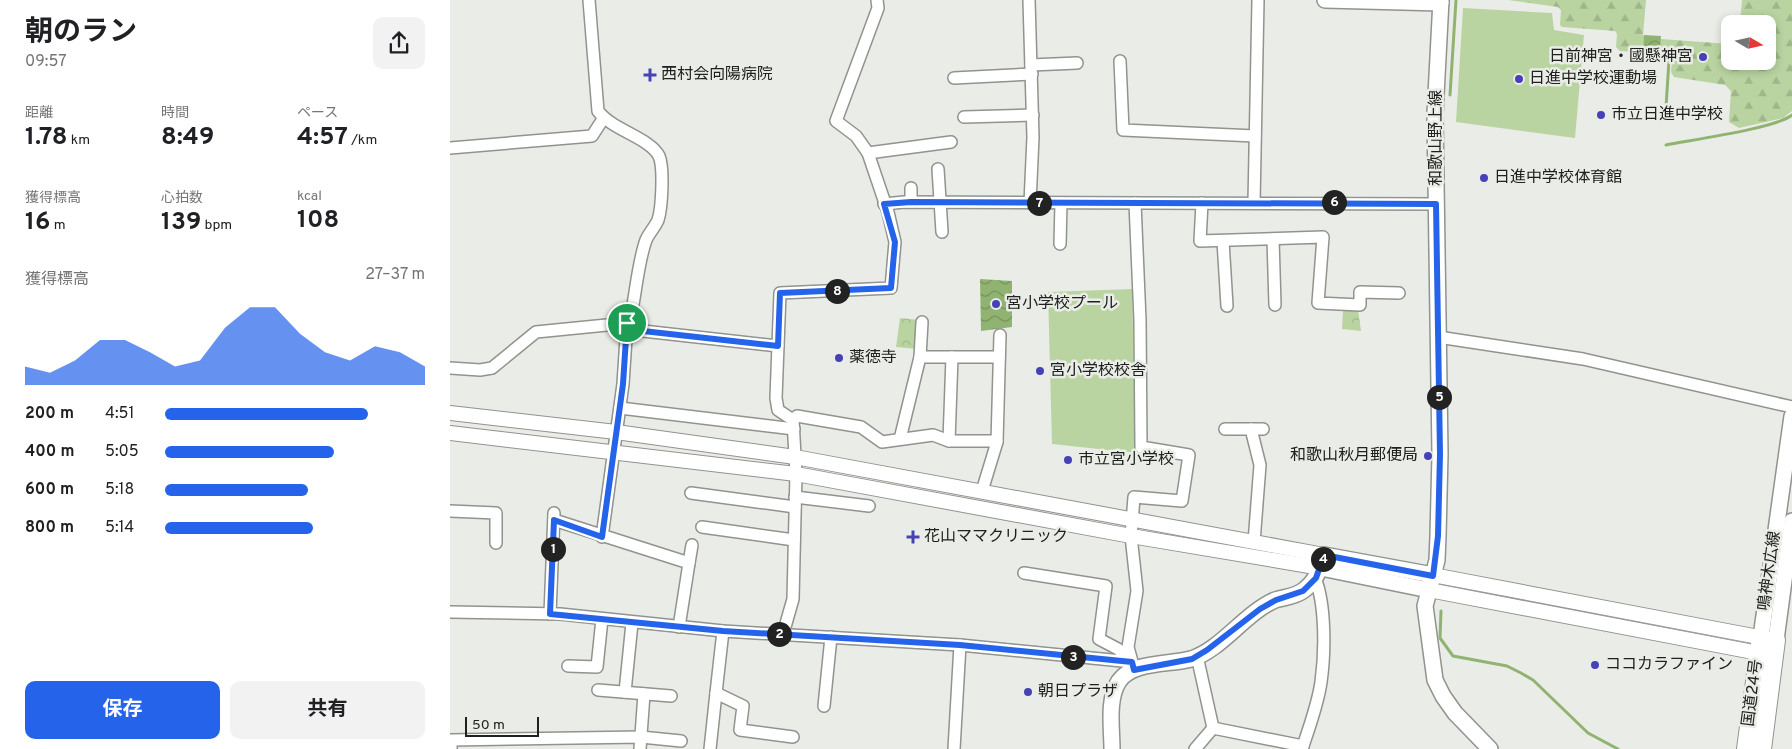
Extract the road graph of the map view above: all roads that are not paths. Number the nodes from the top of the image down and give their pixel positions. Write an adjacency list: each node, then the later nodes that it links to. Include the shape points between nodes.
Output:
1 (589, 0): 13 (street, via 598,111)
2 (877, 0): 17 (street, via 878,8 836,120 856,136)
3 (1029, 0): 9 (street)
4 (1258, 0): 14 (street)
5 (1326, 0): 6 (main road)
6 (1441, 2): 28 (main road, 和歌山野上線)
7 (1120, 61): 14 (street, via 1123,130)
8 (1077, 63): 9 (street)
9 (1031, 69): 10 (street); 11 (street)
10 (954, 78)
11 (1033, 115): 12 (street); 23 (street)
12 (964, 117)
13 (604, 118): 16 (street, via 592,136); 37 (street, via 649,145 659,156 662,174 658,220 646,240)
14 (1255, 136): 22 (street)
15 (951, 142): 17 (street)
16 (450, 148)
17 (868, 154): 27 (street)
18 (938, 169): 21 (street)
19 (911, 188): 20 (street)
20 (911, 202): 21 (street); 27 (street)
21 (940, 202): 23 (street); 29 (street)
22 (1254, 202): 26 (street); 28 (street)
23 (1030, 203): 24 (street)
24 (1061, 203): 25 (street); 32 (street)
25 (1135, 203): 26 (street); 66 (street, via 1141,448 1189,455 1182,501 1134,497)
26 (1202, 203): 31 (street, via 1200,242)
27 (884, 204): 40 (street, via 895,242 891,288 780,293)
28 (1436, 204): 39 (main road, 和歌山野上線)
29 (942, 232)
30 (1273, 239): 31 (street); 33 (street, via 1323,237 1318,303 1360,305 1360,292); 34 (street)
31 (1223, 241): 35 (street)
32 (1060, 244)
33 (1399, 293)
34 (1275, 305)
35 (1227, 306)
36 (922, 322): 41 (street)
37 (627, 323): 40 (street, via 634,330); 44 (street, via 536,332 492,368); 46 (street)
38 (1000, 335): 43 (street)
39 (1438, 337): 45 (street, via 1583,360); 78 (main road, 和歌山野上線, via 1438,526)
40 (778, 346): 49 (street, via 778,410)
41 (920, 357): 42 (street); 55 (street)
42 (952, 357): 43 (street); 56 (street)
43 (999, 357): 57 (street)
44 (450, 368)
45 (1792, 407)
46 (620, 408): 49 (street); 53 (street)
47 (450, 413): 53 (street)
48 (1792, 416): 88 (main road, 鳴神木広線)
49 (794, 424): 55 (street, via 797,416 861,427 882,442); 59 (street)
50 (1225, 429): 51 (street)
51 (1251, 429): 52 (street); 72 (street, via 1260,465)
52 (1263, 429)
53 (616, 432): 58 (street); 59 (street)
54 (450, 433): 58 (street)
55 (900, 439): 56 (street, via 933,435)
56 (949, 441): 57 (street)
57 (997, 441): 61 (street)
58 (613, 452): 60 (street); 70 (street)
59 (795, 457): 60 (street); 61 (street)
60 (796, 474): 63 (street); 69 (street)
61 (982, 491): 66 (street)
62 (691, 493): 63 (street)
63 (795, 502): 64 (street); 71 (street)
64 (868, 506)
65 (450, 511): 73 (street, via 496,513)
66 (1133, 520): 69 (street); 72 (street)
67 (1792, 521): 88 (main road, 鳴神木広線)
68 (702, 527): 71 (street)
69 (1131, 536): 76 (street); 91 (street, via 1137,591 1128,647)
70 (602, 537): 75 (street); 80 (street, via 554,516)
71 (794, 540): 85 (street, via 793,599)
72 (1254, 542): 76 (street)
73 (496, 544)
74 (692, 545): 75 (street)
75 (689, 563): 83 (street)
76 (1320, 567): 78 (main road); 89 (main road, via 1303,591 1260,609); 102 (street, via 1321,682)
77 (1024, 573): 91 (street, via 1106,586 1099,639 1118,648)
78 (1431, 582): 88 (street); 108 (main road, 和歌山野上線, via 1425,606 1436,680 1455,713)
79 (450, 612): 80 (street)
80 (550, 614): 81 (street)
81 (602, 619): 82 (street); 90 (street, via 597,668)
82 (632, 623): 83 (street); 93 (street)
83 (679, 627): 84 (street)
84 (723, 631): 85 (street); 94 (street)
85 (784, 634): 86 (street)
86 (831, 637): 87 (street); 97 (street)
87 (960, 645): 91 (street); 105 (street)
88 (1767, 647): 109 (highway, 国道24号); 110 (highway, 国道24号)
89 (1197, 656): 91 (main road); 98 (street)
90 (568, 666)
91 (1133, 666): 106 (main road, via 1115,692)
92 (598, 690): 93 (street)
93 (625, 692): 95 (street)
94 (716, 693): 99 (street, via 743,706 740,730); 104 (street)
95 (644, 694): 96 (street); 101 (street)
96 (671, 696)
97 (824, 706)
98 (1213, 728): 102 (street); 107 (street)
99 (793, 737)
100 (681, 742): 101 (street)
101 (640, 743): 103 (street, via 451,740)
102 (1303, 747)
103 (451, 749)
104 (710, 749)
105 (954, 749)
106 (1112, 749)
107 (1195, 749)
108 (1490, 749)
109 (1746, 749)
110 (1762, 749)

